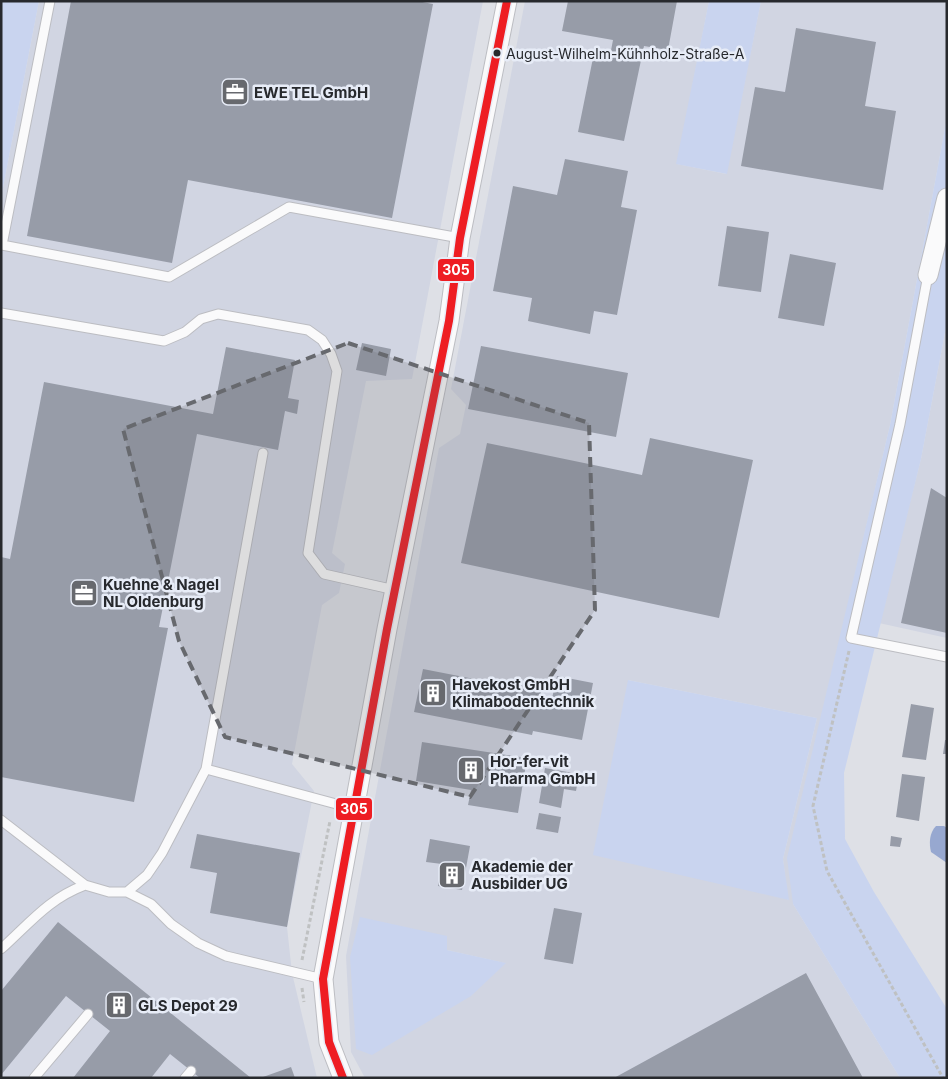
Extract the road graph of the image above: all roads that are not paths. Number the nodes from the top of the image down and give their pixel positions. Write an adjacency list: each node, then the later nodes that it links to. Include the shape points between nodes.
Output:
1 (50, 1): 4 (lane, via 2,245 169,277 289,208)
2 (507, 1): 4 (street)
3 (947, 198): 5 (street)
4 (460, 238): 8 (street, via 449,321)
5 (928, 275): 9 (lane, via 900,424 852,638)
6 (1, 313): 8 (lane, via 164,341 185,332 201,319 218,314 308,330 322,340 337,370 308,553 324,574)
7 (263, 453): 10 (lane)
8 (395, 590): 11 (street)
9 (947, 657)
10 (206, 768): 11 (lane); 14 (lane, via 162,853 147,875)
11 (355, 809): 16 (street)
12 (1, 820): 13 (lane)
13 (85, 886): 14 (lane, via 109,892); 15 (lane, via 64,893)
14 (127, 892): 16 (lane, via 151,904 170,924 198,943 226,956)
15 (1, 949)
16 (323, 979): 19 (street, via 329,1042)
17 (88, 1014): 18 (lane)
18 (34, 1078)
19 (343, 1078)

